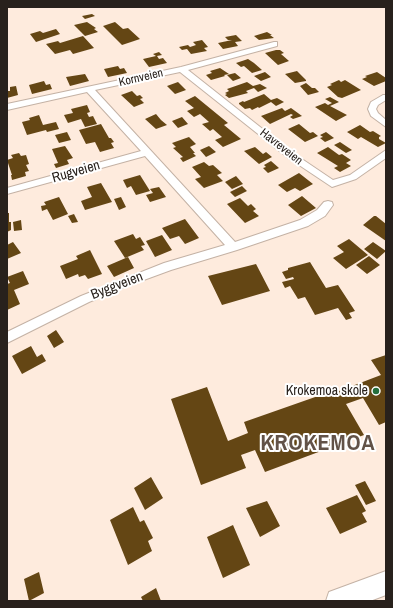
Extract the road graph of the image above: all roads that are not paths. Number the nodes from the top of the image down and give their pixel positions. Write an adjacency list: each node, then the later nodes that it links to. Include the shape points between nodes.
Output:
1 (274, 44): 2 (street, Kornveien)
2 (182, 69): 3 (street, Kornveien); 8 (street, Havreveien, via 290,155 332,184 353,177)
3 (90, 90): 5 (street, Kornveien); 7 (street)
4 (386, 97): 6 (street, via 374,104 372,109)
5 (7, 107)
6 (386, 124)
7 (146, 152): 9 (street, Rugveien); 11 (street)
8 (386, 153)
9 (7, 191)
10 (328, 205): 11 (street, Byggveien, via 321,213 304,223)
11 (233, 247): 12 (street, Byggveien, via 168,266 118,285)
12 (7, 338)
13 (386, 583): 14 (main road)
14 (338, 601)

